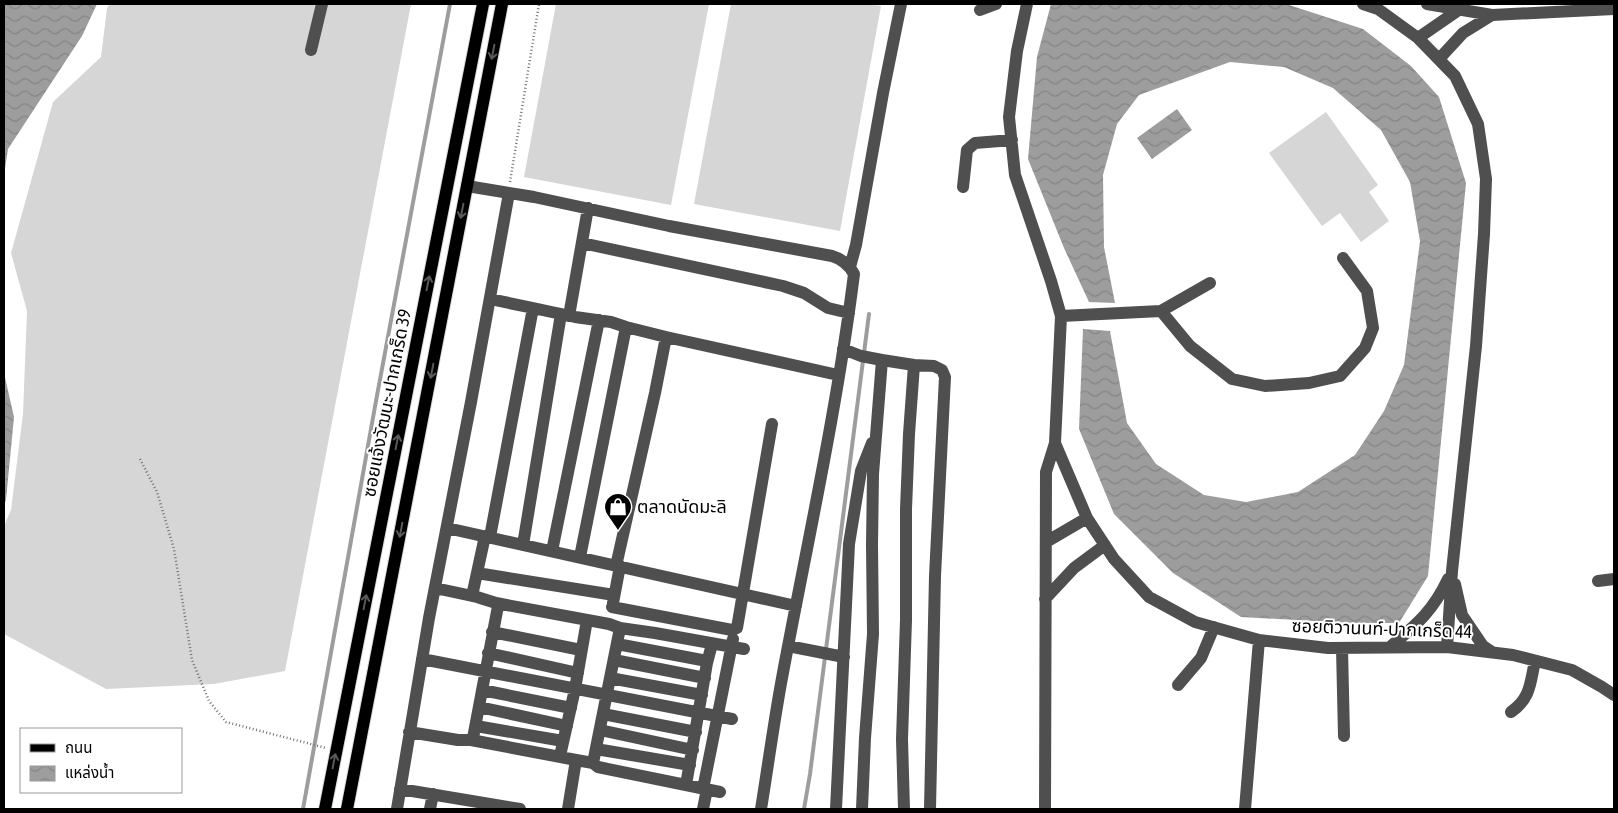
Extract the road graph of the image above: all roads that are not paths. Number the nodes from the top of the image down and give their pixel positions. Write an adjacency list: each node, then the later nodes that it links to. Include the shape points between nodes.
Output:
1 (322, 4): 17 (street)
2 (483, 4): 121 (main road, ซอยแจ้งวัฒนะ-ปากเกร็ด 39, one-way to 2)
3 (502, 4): 20 (main road, one-way to 20)
4 (901, 4): 26 (street)
5 (996, 4): 14 (street)
6 (1017, 4): 7 (street)
7 (1027, 4): 19 (street, ซอยติวานนท์-ปากเกร็ด 44, via 1009,117)
8 (1363, 4): 10 (street)
9 (1428, 4): 12 (street)
10 (1384, 6): 16 (street)
11 (1568, 7): 13 (street); 15 (street)
12 (1460, 9): 15 (street); 16 (street)
13 (1614, 9)
14 (980, 10)
15 (1492, 15): 18 (street, via 1463,32)
16 (1418, 38): 18 (street)
17 (311, 50)
18 (1440, 59): 53 (street, via 1455,76 1478,124 1486,179 1476,346)
19 (1012, 140): 21 (street, via 976,142 967,150); 33 (street, ซอยติวานนท์-ปากเกร็ด 44, via 1015,175)
20 (467, 186): 22 (street); 122 (main road, one-way to 122)
21 (963, 187)
22 (509, 193): 23 (street); 28 (street)
23 (588, 208): 24 (street); 26 (street, via 832,256)
24 (582, 243): 31 (street, via 783,286 804,293 828,308); 32 (street)
25 (1343, 258): 30 (street, via 1367,291 1373,328 1365,348 1340,376 1265,386 1232,379 1190,346)
26 (850, 267): 31 (street, via 854,274)
27 (1210, 283): 30 (street)
28 (490, 299): 29 (street); 45 (street)
29 (533, 308): 32 (street); 46 (street)
30 (1161, 311): 33 (street)
31 (849, 313): 37 (street)
32 (565, 315): 34 (street); 48 (street)
33 (1061, 316): 43 (street, ซอยติวานนท์-ปากเกร็ด 44)
34 (599, 320): 35 (street); 50 (street)
35 (626, 328): 36 (street); 51 (street)
36 (666, 337): 40 (street); 52 (street)
37 (843, 349): 38 (street); 40 (street)
38 (872, 358): 39 (street); 42 (street)
39 (914, 365): 131 (street, via 906,509); 132 (street, via 934,366 942,370 945,377 935,576)
40 (838, 375): 63 (street)
41 (772, 424): 58 (street)
42 (876, 434): 80 (street, via 861,471 849,544); 130 (street, via 873,634)
43 (1055, 443): 44 (street, ซอยติวานนท์-ปากเกร็ด 44); 47 (street, via 1046,472)
44 (1087, 518): 47 (street); 49 (street, ซอยติวานนท์-ปากเกร็ด 44)
45 (446, 528): 46 (street); 57 (street)
46 (487, 537): 48 (street); 54 (street)
47 (1046, 542): 60 (street)
48 (523, 545): 50 (street)
49 (1105, 545): 60 (street, via 1074,568); 66 (street, ซอยติวานนท์-ปากเกร็ด 44, via 1149,597 1195,622)
50 (552, 551): 51 (street)
51 (580, 557): 52 (street)
52 (618, 566): 58 (street); 61 (street)
53 (1452, 571): 73 (street, via 1440,596 1422,621); 74 (street); 78 (street, via 1462,615 1483,646)
54 (477, 573): 59 (street); 61 (street)
55 (1614, 579): 56 (street)
56 (1598, 581)
57 (435, 588): 59 (street); 81 (street)
58 (742, 594): 63 (street); 67 (street)
59 (472, 596): 62 (street)
60 (1045, 599): 133 (street)
61 (613, 601): 65 (street); 67 (street)
62 (496, 603): 64 (street); 68 (street)
63 (796, 606): 72 (street)
64 (586, 620): 65 (street); 77 (street)
65 (614, 626): 70 (street); 71 (street)
66 (1214, 628): 69 (street, ซอยติวานนท์-ปากเกร็ด 44); 89 (street, via 1201,658)
67 (735, 629): 75 (street)
68 (492, 632): 77 (street); 79 (street)
69 (1258, 640): 76 (street, ซอยติวานนท์-ปากเกร็ด 44); 134 (street)
70 (617, 644): 82 (street); 83 (street)
71 (712, 644): 75 (street); 83 (street)
72 (788, 646): 80 (street); 128 (street)
73 (1391, 646): 74 (street, ซอยติวานนท์-ปากเกร็ด 44); 76 (street, ซอยติวานนท์-ปากเกร็ด 44)
74 (1447, 646): 78 (street, ซอยติวานนท์-ปากเกร็ด 44)
75 (738, 648): 100 (street)
76 (1342, 648): 107 (street)
77 (581, 650): 86 (street)
78 (1492, 652): 84 (street, ซอยติวานนท์-ปากเกร็ด 44)
79 (488, 653): 85 (street); 86 (street)
80 (838, 657): 129 (street)
81 (422, 659): 85 (street); 105 (street)
82 (614, 660): 87 (street); 88 (street)
83 (708, 661): 88 (street)
84 (1535, 661): 94 (street, ซอยติวานนท์-ปากเกร็ด 44, via 1572,670); 97 (street, via 1527,696)
85 (485, 671): 90 (street); 91 (street)
86 (578, 673): 90 (street)
87 (610, 678): 92 (street); 93 (street)
88 (705, 678): 92 (street)
89 (1178, 685)
90 (575, 689): 93 (street); 96 (street)
91 (482, 690): 95 (street); 96 (street)
92 (702, 694): 98 (street)
93 (607, 695): 98 (street); 99 (street)
94 (1614, 695)
95 (478, 708): 102 (street); 103 (street)
96 (571, 708): 103 (street)
97 (1511, 712)
98 (699, 713): 100 (street); 106 (street)
99 (603, 714): 104 (street); 106 (street)
100 (718, 716): 101 (street); 118 (street)
101 (732, 719)
102 (476, 726): 108 (street); 109 (street)
103 (567, 726): 109 (street)
104 (600, 730): 110 (street); 111 (street)
105 (410, 732): 108 (street); 117 (street)
106 (696, 732): 111 (street)
107 (1344, 736)
108 (471, 740): 112 (street)
109 (563, 741): 112 (street)
110 (596, 749): 114 (street); 115 (street)
111 (693, 750): 115 (street)
112 (560, 756): 113 (street)
113 (576, 760): 114 (street); 126 (street)
114 (593, 763): 116 (street, via 598,767)
115 (690, 765): 116 (street)
116 (686, 785): 118 (street)
117 (400, 789): 120 (street); 123 (street)
118 (705, 789): 119 (street); 127 (street)
119 (720, 792)
120 (433, 794): 124 (street); 125 (street)
121 (325, 809)
122 (347, 809)
123 (396, 809)
124 (430, 809)
125 (520, 809)
126 (568, 809)
127 (702, 809)
128 (761, 809)
129 (836, 809)
130 (862, 809)
131 (904, 809)
132 (930, 809)
133 (1045, 809)
134 (1245, 809)

